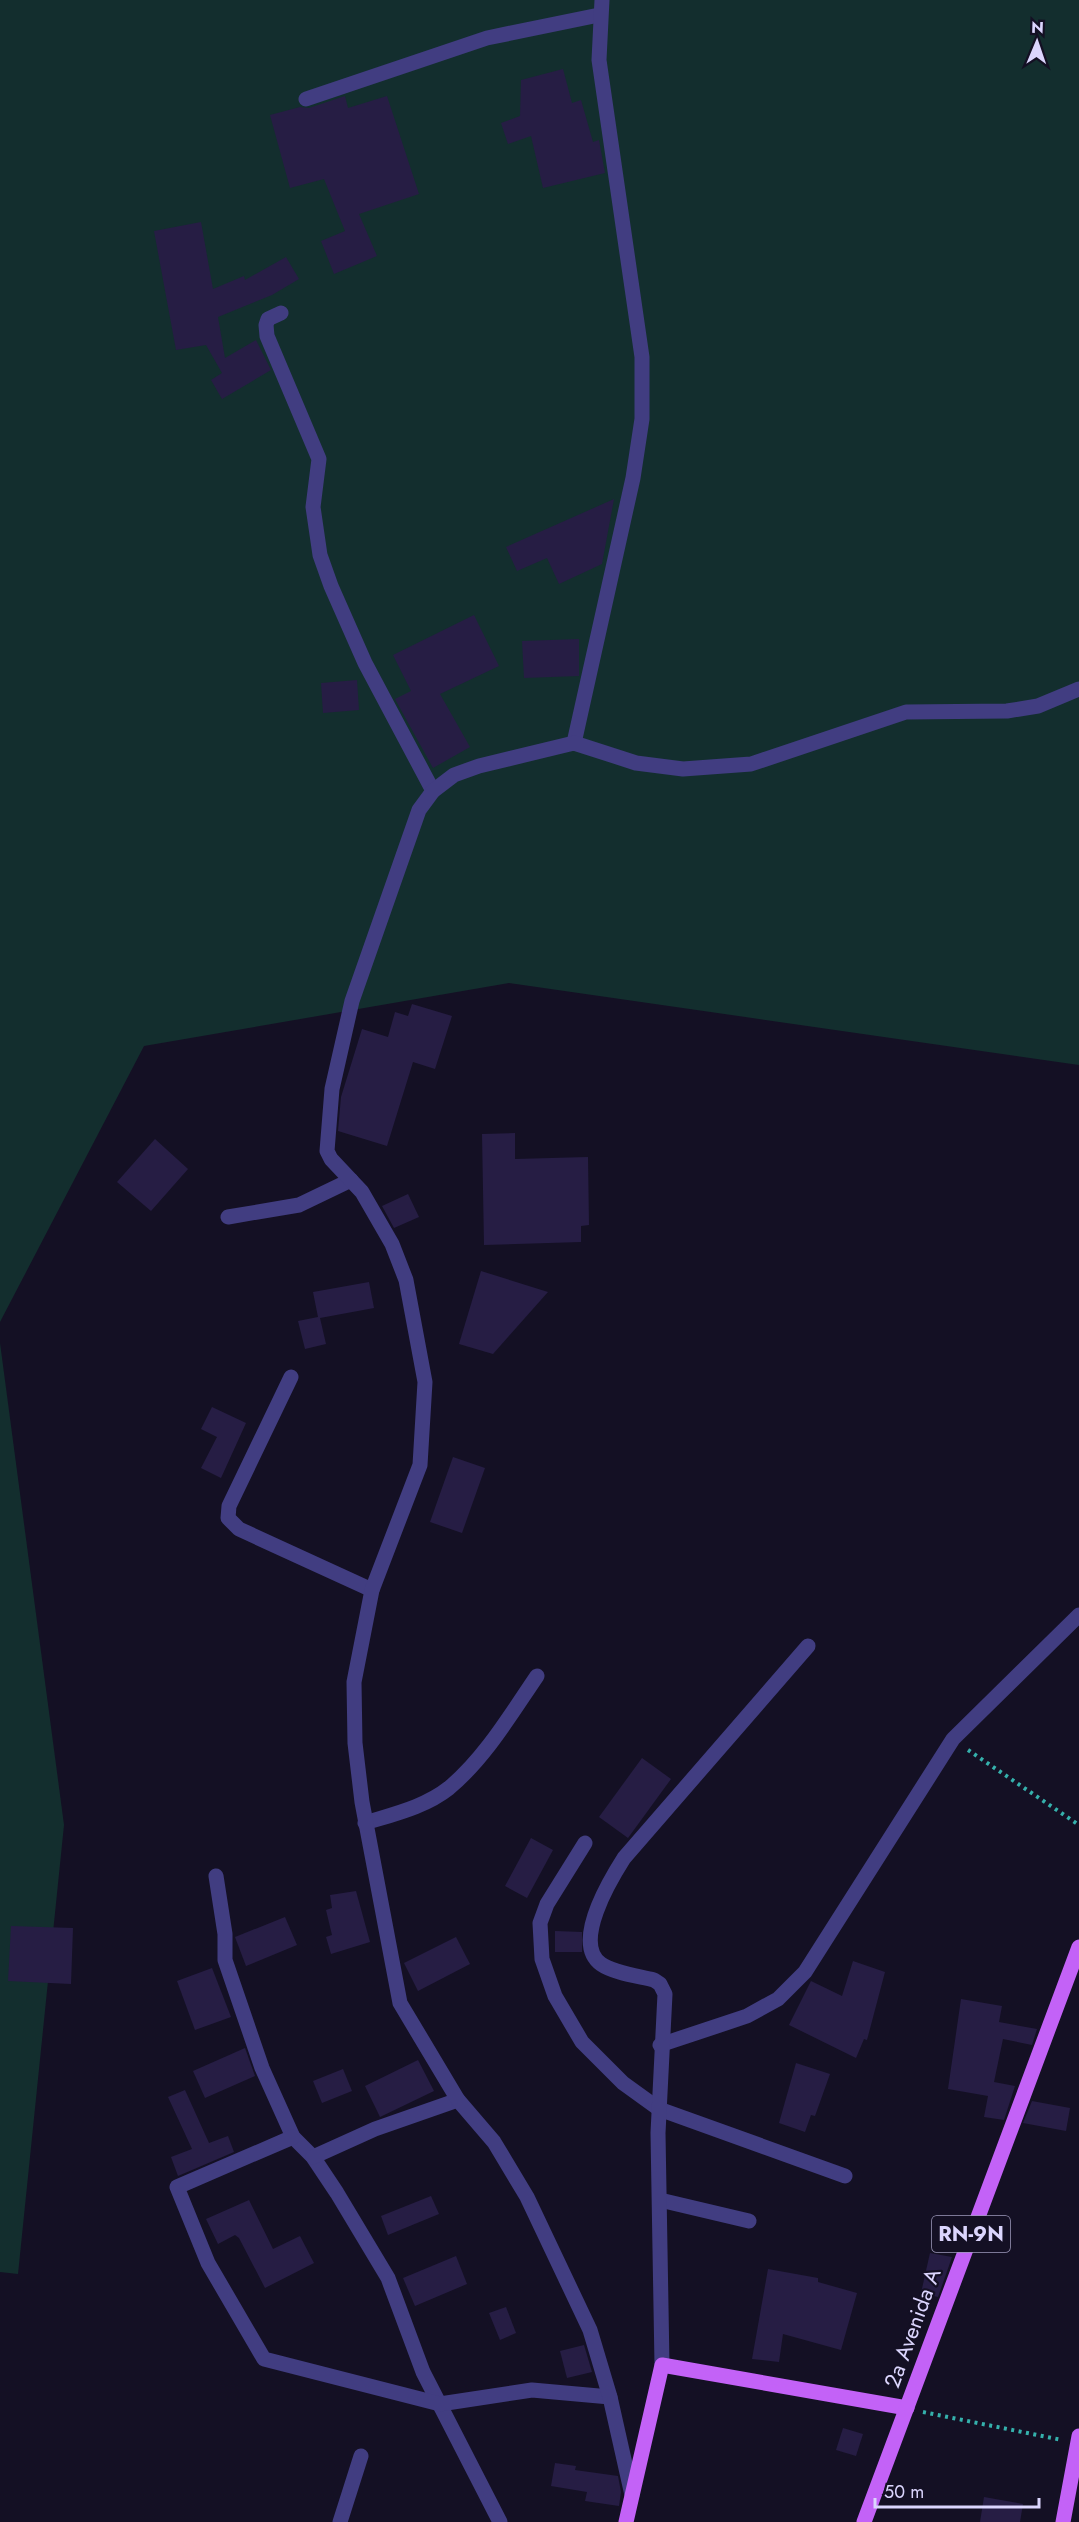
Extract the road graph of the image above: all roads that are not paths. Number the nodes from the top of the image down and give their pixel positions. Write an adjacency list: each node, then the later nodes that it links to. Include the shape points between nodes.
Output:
1 (601, 8): 2 (street, via 487,38); 5 (street, via 599,60 644,389 635,468)
2 (306, 99)
3 (281, 313): 6 (street, via 268,319 267,336 319,459 313,507 320,555 365,663)
4 (1079, 689): 5 (street, via 1038,706 1007,711 906,712 751,764 683,769 636,764)
5 (574, 743): 6 (street, via 467,770)
6 (433, 791): 7 (street, via 414,820 352,1001 332,1089 327,1151)
7 (351, 1180): 8 (street, via 299,1205); 10 (street, via 382,1224 406,1280 425,1382 420,1465)
8 (228, 1217)
9 (291, 1377): 10 (street, via 229,1506 228,1518 239,1529)
10 (372, 1590): 14 (street, via 354,1682 355,1743)
11 (1079, 1615): 18 (street, via 953,1739 805,1972 778,1999 747,2016)
12 (808, 1646): 18 (street, via 624,1858 598,1908 590,1941 597,1960 609,1968 654,1980 663,1989)
13 (537, 1676): 14 (street, via 501,1729 449,1788 417,1807)
14 (365, 1823): 19 (street, via 400,2003)
15 (585, 1843): 20 (street, via 547,1904 540,1923 542,1959 555,1996 582,2042 623,2084)
16 (216, 1876): 21 (street, via 225,1960 255,2049)
17 (1079, 1947): 29 (main road, 2a Avenida A / RN-9N)
18 (660, 2045): 20 (street)
19 (458, 2100): 22 (street, via 375,2129); 27 (street, via 494,2142 528,2198 590,2330)
20 (659, 2109): 23 (street); 24 (street)
21 (293, 2137): 22 (street); 28 (street, via 177,2187 208,2263 264,2359)
22 (313, 2157): 28 (street, via 388,2278 423,2373)
23 (845, 2176)
24 (660, 2200): 25 (street); 26 (street)
25 (749, 2221)
26 (662, 2364): 29 (main road); 32 (main road)
27 (610, 2397): 28 (street, via 532,2390); 32 (street)
28 (440, 2404): 34 (street)
29 (907, 2408): 36 (main road, 2a Avenida A / RN-9N)
30 (1078, 2441): 37 (main road)
31 (361, 2456): 33 (street)
32 (632, 2495): 35 (main road)
33 (340, 2522)
34 (500, 2522)
35 (626, 2522)
36 (864, 2522)
37 (1063, 2522)

